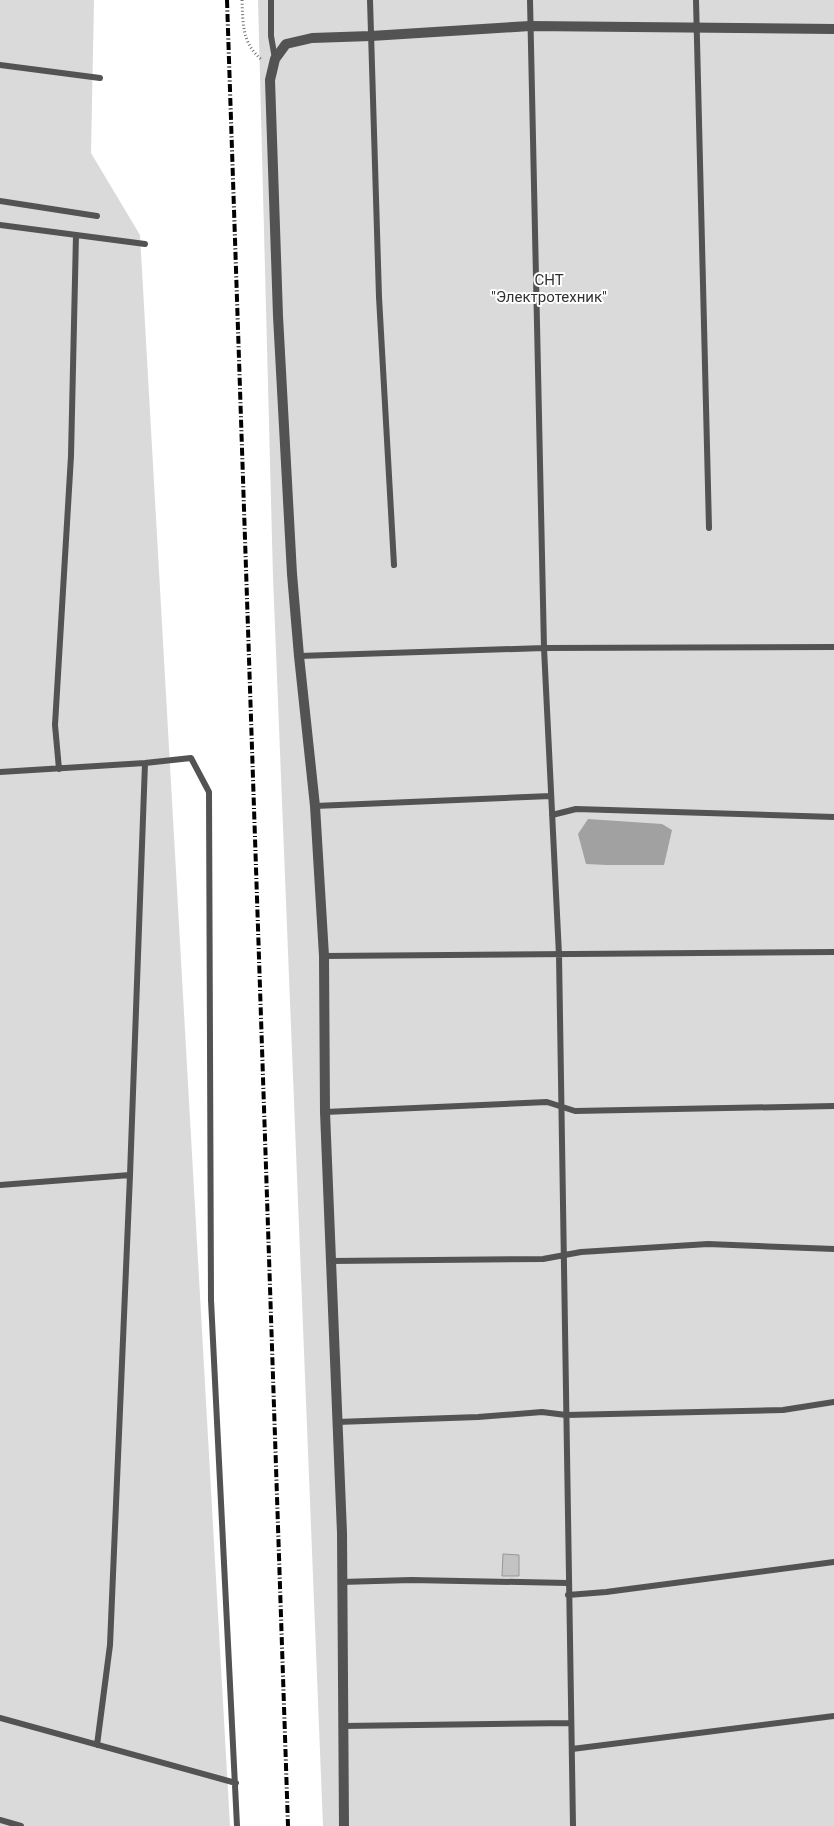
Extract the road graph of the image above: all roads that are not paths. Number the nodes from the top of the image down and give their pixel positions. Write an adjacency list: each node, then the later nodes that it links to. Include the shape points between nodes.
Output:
1 (271, 0): 9 (lane)
2 (370, 0): 8 (lane)
3 (530, 0): 5 (lane)
4 (696, 0): 6 (lane)
5 (530, 26): 6 (street); 8 (street); 20 (lane)
6 (697, 28): 7 (street); 17 (lane)
7 (834, 29)
8 (371, 36): 9 (street, via 312,38 286,44); 18 (lane, via 379,297)
9 (274, 64): 21 (street, via 270,80 278,316)
10 (0, 65): 11 (lane)
11 (100, 78)
12 (0, 201): 13 (lane)
13 (97, 216)
14 (0, 225): 15 (lane)
15 (76, 235): 16 (lane); 23 (lane, via 71,456 55,725)
16 (145, 244)
17 (709, 528)
18 (394, 565)
19 (834, 647): 20 (lane)
20 (544, 648): 21 (lane); 25 (lane)
21 (299, 656): 26 (street)
22 (145, 763): 23 (lane); 35 (lane); 53 (lane, via 191,758 209,792 211,1300)
23 (59, 769): 24 (lane)
24 (0, 772)
25 (551, 796): 26 (lane); 27 (lane)
26 (315, 806): 31 (street)
27 (552, 815): 28 (lane, via 576,809); 30 (lane)
28 (834, 817)
29 (834, 952): 30 (lane)
30 (559, 955): 31 (lane); 32 (lane)
31 (324, 956): 34 (street)
32 (561, 1106): 33 (lane, via 575,1110); 34 (lane, via 547,1102); 38 (lane)
33 (834, 1106)
34 (325, 1112): 39 (street)
35 (130, 1175): 36 (lane); 51 (lane, via 110,1645)
36 (0, 1185)
37 (834, 1249): 38 (lane, via 708,1244)
38 (563, 1255): 39 (lane, via 543,1259); 41 (lane)
39 (331, 1261): 42 (street)
40 (834, 1402): 41 (lane, via 783,1410)
41 (566, 1415): 42 (lane, via 542,1412); 45 (lane)
42 (338, 1422): 44 (street)
43 (834, 1562): 46 (lane)
44 (341, 1582): 45 (lane); 50 (street)
45 (568, 1583): 46 (lane)
46 (568, 1595): 49 (lane)
47 (834, 1716): 52 (lane)
48 (0, 1718): 51 (lane)
49 (571, 1723): 50 (lane); 52 (lane)
50 (343, 1726): 57 (street)
51 (97, 1745): 53 (lane)
52 (572, 1748): 58 (lane)
53 (236, 1783): 56 (lane)
54 (0, 1820): 55 (lane)
55 (21, 1826)
56 (237, 1826)
57 (344, 1826)
58 (573, 1826)

